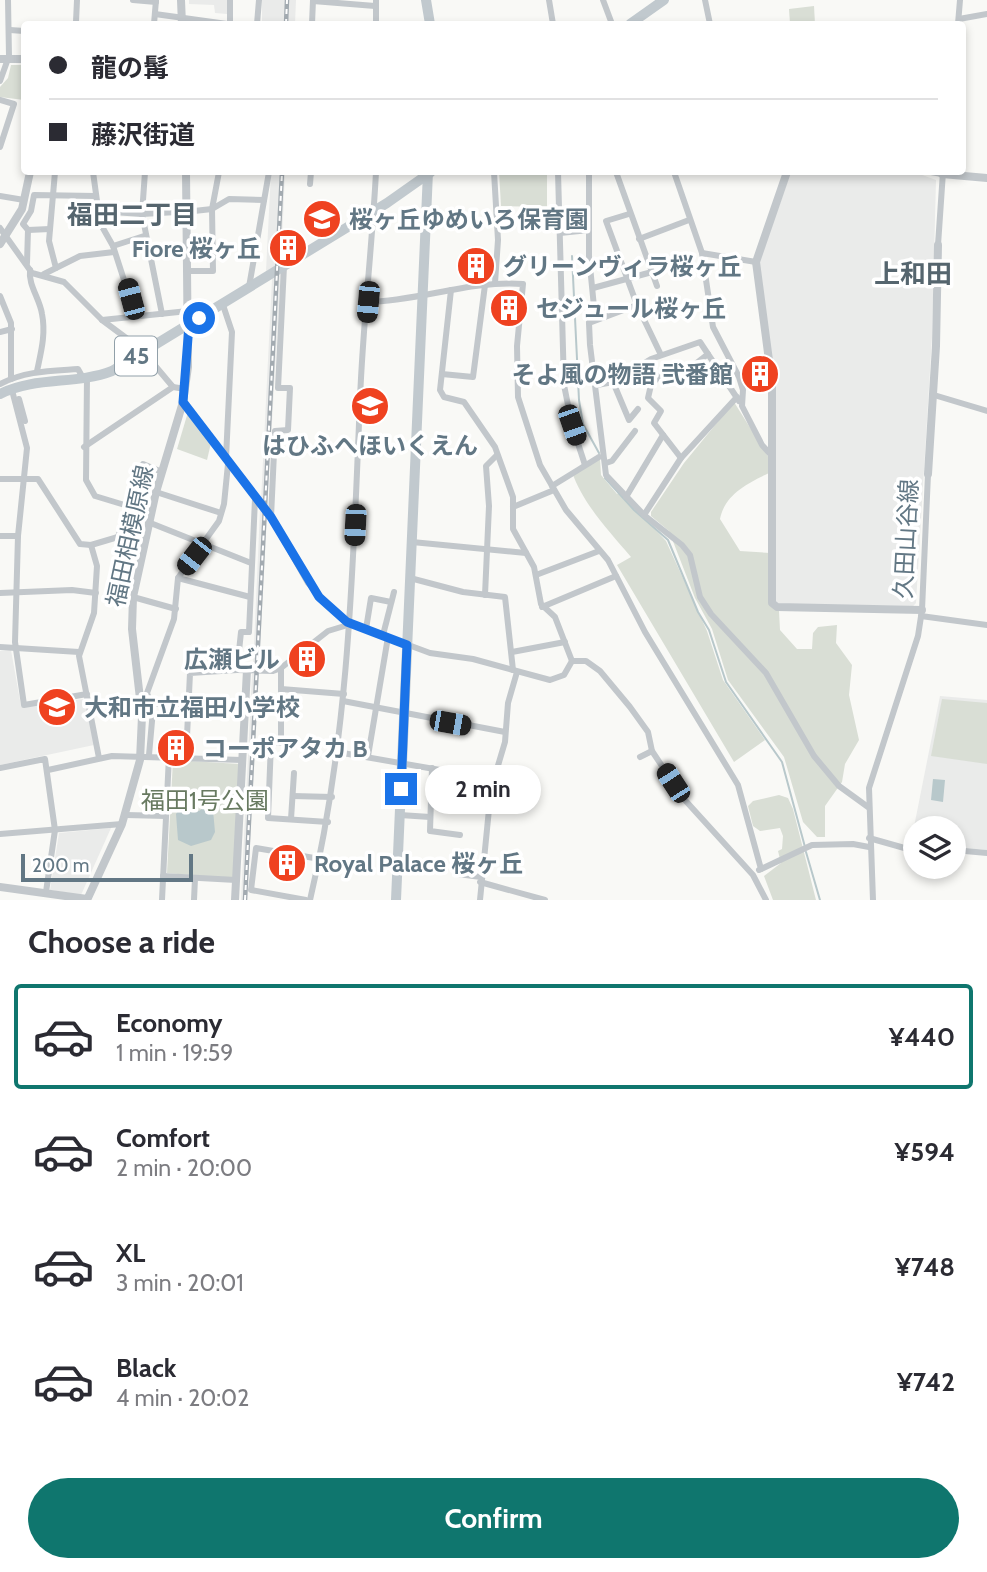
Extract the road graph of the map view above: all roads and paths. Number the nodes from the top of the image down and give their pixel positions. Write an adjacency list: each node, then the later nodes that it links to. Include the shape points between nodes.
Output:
1 (8, 0): 33 (street)
2 (76, 0): 18 (street)
3 (133, 0): 14 (street)
4 (181, 0): 20 (street)
5 (230, 0): 21 (street)
6 (259, 0): 22 (street)
7 (313, 0): 15 (street); 23 (street)
8 (426, 0): 25 (main road)
9 (549, 0): 26 (street)
10 (603, 0): 27 (street)
11 (664, 0): 28 (main road)
12 (705, 0): 29 (street)
13 (960, 0): 30 (street)
14 (156, 1): 16 (street)
15 (376, 3): 24 (street)
16 (155, 14): 19 (street); 20 (street)
17 (987, 14): 31 (street)
18 (76, 21)
19 (154, 21)
20 (182, 21)
21 (229, 21)
22 (257, 21)
23 (312, 21)
24 (376, 21)
25 (430, 21)
26 (552, 21)
27 (611, 21)
28 (634, 21)
29 (709, 21)
30 (958, 21)
31 (962, 21)
32 (0, 26): 33 (street)
33 (9, 28): 34 (street); 37 (street, via 9,56)
34 (21, 30)
35 (1, 59): 36 (street)
36 (21, 59)
37 (0, 82)
38 (0, 100): 39 (street, via 14,104)
39 (0, 147)
40 (29, 175): 64 (street)
41 (55, 175): 61 (street)
42 (93, 175): 63 (street)
43 (145, 175): 70 (street)
44 (186, 175): 68 (street, 福田相模原線)
45 (218, 175): 66 (street)
46 (268, 175): 65 (street)
47 (311, 175): 60 (street)
48 (376, 175): 69 (street)
49 (425, 175): 69 (main road, 45)
50 (429, 175): 98 (main road)
51 (494, 175): 92 (street)
52 (558, 175): 77 (street)
53 (589, 175): 75 (street)
54 (617, 175): 71 (street)
55 (675, 175): 72 (street)
56 (786, 175): 84 (street)
57 (943, 175): 81 (street, 久田山谷線)
58 (961, 175): 59 (street)
59 (987, 178)
60 (310, 184)
61 (54, 194): 63 (street); 73 (street); 74 (street, via 34,195 23,224)
62 (0, 196): 64 (street)
63 (95, 196): 67 (street)
64 (24, 200): 76 (street)
65 (264, 200): 66 (street, via 229,199); 95 (street)
66 (212, 209): 68 (street); 88 (street, via 213,271)
67 (98, 211): 70 (street); 82 (street)
68 (187, 211): 70 (street); 88 (street, 福田相模原線)
69 (374, 211): 85 (main road, 45); 100 (street)
70 (142, 214): 78 (street)
71 (629, 214): 79 (street); 91 (street, via 606,221)
72 (689, 220): 79 (street); 83 (street)
73 (50, 229): 74 (street); 87 (street)
74 (28, 230): 86 (street)
75 (589, 230): 77 (street); 96 (street)
76 (3, 231): 80 (street); 86 (street)
77 (560, 233): 142 (street, via 564,385)
78 (144, 236): 82 (street); 104 (street)
79 (639, 239): 89 (street)
80 (0, 244)
81 (938, 245): 126 (street, 久田山谷線)
82 (114, 249): 87 (street, via 80,256); 105 (street)
83 (702, 253): 84 (street); 130 (street, via 711,320 739,377)
84 (756, 262): 138 (street, via 772,383)
85 (284, 266): 95 (main road, 45); 155 (street, via 278,388 290,388 288,430 275,431)
86 (28, 268): 90 (street); 115 (street, via 44,333)
87 (56, 268): 90 (street)
88 (187, 271): 103 (street, 福田相模原線)
89 (652, 272): 91 (street); 94 (street)
90 (42, 275): 106 (street, via 64,282)
91 (626, 277): 96 (street); 102 (street)
92 (495, 283): 93 (street); 147 (street, via 523,284 516,353 519,405)
93 (485, 285): 97 (street); 117 (street, via 473,377)
94 (657, 285)
95 (249, 287): 101 (main road, 45)
96 (593, 288): 107 (street)
97 (451, 290): 98 (street); 117 (street)
98 (423, 295): 100 (street); 160 (main road)
99 (0, 296): 109 (street)
100 (368, 302): 183 (street)
101 (223, 304): 108 (main road, 45); 140 (street, via 232,332)
102 (637, 305): 107 (street); 113 (street)
103 (188, 311): 104 (street); 108 (street, 福田相模原線)
104 (162, 314): 105 (street)
105 (135, 317): 106 (street)
106 (102, 320): 111 (street)
107 (589, 323): 122 (street)
108 (189, 325): 111 (main road, 45); 124 (street, 福田相模原線)
109 (12, 329): 110 (street); 119 (street)
110 (0, 332)
111 (144, 351): 118 (main road, 45, via 113,371); 123 (street)
112 (708, 354): 113 (street, via 700,342); 116 (street, via 676,379 667,368); 128 (street)
113 (661, 355): 114 (street)
114 (651, 359): 116 (street); 120 (street)
115 (37, 372): 118 (street, via 78,369); 119 (street)
116 (662, 373): 134 (street, via 651,384 648,398 661,411 654,423)
117 (442, 374): 136 (street, via 442,396 464,402)
118 (85, 377): 125 (main road, 45, via 32,383); 135 (street)
119 (11, 381): 121 (street)
120 (613, 382): 122 (street); 131 (street, via 629,420)
121 (0, 384)
122 (597, 385): 137 (street)
123 (173, 387): 124 (street); 135 (street)
124 (185, 389): 129 (street, 福田相模原線)
125 (0, 394)
126 (934, 395): 132 (street); 144 (street, 久田山谷線)
127 (16, 397): 145 (street, via 28,435 24,436)
128 (737, 397): 130 (street); 139 (street)
129 (183, 402): 140 (street); 143 (street, 福田相模原線)
130 (742, 406): 138 (street)
131 (638, 409)
132 (987, 411)
133 (635, 431): 141 (street)
134 (663, 435): 139 (street); 149 (street)
135 (84, 447): 151 (street, via 86,480 95,496)
136 (497, 454): 152 (street); 164 (street, via 486,466)
137 (602, 456): 141 (street); 142 (street)
138 (772, 456): 182 (street, via 774,605)
139 (681, 458): 154 (street)
140 (227, 461): 150 (street); 153 (street)
141 (606, 463): 149 (street, via 606,475)
142 (585, 465): 147 (street)
143 (162, 472): 148 (street, 福田相模原線); 151 (street, via 143,464)
144 (928, 474): 182 (street, 久田山谷線)
145 (24, 478): 146 (street); 158 (street); 162 (street, via 38,478 75,540)
146 (0, 479)
147 (553, 488): 152 (street); 165 (street)
148 (156, 492): 153 (street); 156 (street, 福田相模原線)
149 (626, 497): 154 (street)
150 (255, 499): 155 (street); 167 (street)
151 (128, 506): 159 (street)
152 (513, 507): 166 (street, via 513,529)
153 (221, 513): 163 (street)
154 (644, 515): 226 (street, via 690,555 700,597 766,673 814,757 839,786)
155 (271, 517): 183 (street, via 308,583)
156 (148, 522): 161 (street, 福田相模原線); 163 (street)
157 (0, 536): 158 (street)
158 (18, 536): 174 (street)
159 (118, 537): 161 (street); 162 (street)
160 (412, 542): 164 (street); 170 (main road)
161 (144, 543): 177 (street, 福田相模原線)
162 (91, 545): 175 (street, via 96,557)
163 (202, 545): 167 (street); 171 (street)
164 (487, 549): 166 (street); 176 (street)
165 (599, 551): 168 (street); 169 (street)
166 (526, 553): 168 (street)
167 (251, 563): 178 (street)
168 (536, 575): 180 (street)
169 (616, 576): 180 (street); 243 (street, via 738,785)
170 (410, 578): 176 (street); 188 (main road)
171 (178, 579): 178 (street); 181 (street)
172 (394, 592): 179 (street)
173 (0, 593): 174 (street)
174 (16, 593): 175 (street); 189 (street)
175 (96, 593): 191 (street, via 94,613)
176 (485, 595): 192 (street, via 505,597)
177 (133, 597): 181 (street); 209 (street, 福田相模原線)
178 (250, 597): 195 (street, via 249,632 241,632)
179 (391, 602): 185 (street, via 370,598); 186 (street)
180 (542, 607): 187 (street, via 555,617)
181 (176, 609): 201 (street, via 147,693)
182 (922, 613): 184 (street); 226 (street, 久田山谷線, via 909,671 872,771)
183 (351, 624): 185 (street); 194 (street, via 328,631); 200 (street)
184 (987, 625)
185 (366, 629): 186 (street)
186 (385, 636): 188 (street); 203 (street)
187 (565, 642): 192 (street); 193 (street)
188 (407, 645): 197 (street); 205 (main road)
189 (15, 646): 190 (street); 191 (street); 199 (street, via 24,705)
190 (0, 647)
191 (79, 652): 199 (street)
192 (512, 652): 197 (street)
193 (572, 661): 197 (street, via 565,675 555,680); 207 (street, via 586,661 600,671 648,732)
194 (281, 668): 196 (street); 198 (street)
195 (237, 670): 196 (street); 202 (street, via 190,673)
196 (247, 670): 204 (street)
197 (515, 671): 206 (street)
198 (281, 689): 200 (street); 231 (street, via 281,743 271,743 268,818)
199 (87, 694): 214 (street)
200 (343, 698): 203 (street); 208 (street)
201 (148, 703): 202 (street); 209 (street, via 153,710)
202 (188, 705): 204 (street); 211 (street)
203 (375, 707): 205 (street); 212 (street)
204 (244, 709): 215 (street)
205 (404, 713): 206 (street); 216 (main road)
206 (505, 732): 225 (street)
207 (652, 751): 213 (street); 245 (street, via 684,799)
208 (337, 752): 212 (street); 223 (street)
209 (145, 755): 210 (street); 214 (street); 227 (street, 福田相模原線)
210 (169, 757): 211 (street); 228 (street)
211 (186, 757): 215 (street)
212 (368, 757): 216 (street)
213 (639, 757)
214 (99, 758): 219 (street)
215 (242, 760): 249 (street)
216 (402, 762): 218 (street); 229 (main road)
217 (0, 768): 219 (street, via 45,759)
218 (432, 768): 221 (street); 230 (street)
219 (48, 770): 234 (street)
220 (294, 774): 222 (street)
221 (458, 783): 224 (street); 225 (street)
222 (293, 796): 223 (street); 231 (street)
223 (332, 797): 232 (street)
224 (457, 804)
225 (489, 804): 248 (street)
226 (868, 807): 237 (street, 久田山谷線)
227 (125, 815): 228 (street); 233 (street, 福田相模原線)
228 (166, 816): 246 (street)
229 (400, 816): 230 (street); 260 (main road)
230 (430, 817): 236 (street, via 429,831)
231 (291, 819): 232 (street)
232 (328, 822): 242 (street)
233 (122, 824): 234 (street); 255 (street, 福田相模原線)
234 (55, 830): 235 (street); 252 (street)
235 (0, 834)
236 (460, 835)
237 (869, 838): 238 (street, 久田山谷線); 239 (street)
238 (869, 847): 243 (street, via 811,845); 264 (street, 久田山谷線)
239 (903, 847)
240 (966, 851): 241 (street)
241 (987, 853)
242 (320, 859): 253 (street, via 257,848 251,890); 259 (street)
243 (761, 869): 245 (street)
244 (458, 874): 248 (street)
245 (753, 875): 263 (street)
246 (163, 876): 247 (street); 256 (street)
247 (195, 878): 249 (street); 257 (street)
248 (481, 879): 261 (street); 262 (street)
249 (236, 880): 258 (street)
250 (0, 887): 251 (street)
251 (25, 890): 252 (street); 254 (street)
252 (46, 892): 255 (street)
253 (273, 898): 259 (street)
254 (24, 900)
255 (87, 900)
256 (162, 900)
257 (194, 900)
258 (235, 900)
259 (308, 900)
260 (396, 900)
261 (480, 900)
262 (545, 900)
263 (766, 900)
264 (873, 900)

